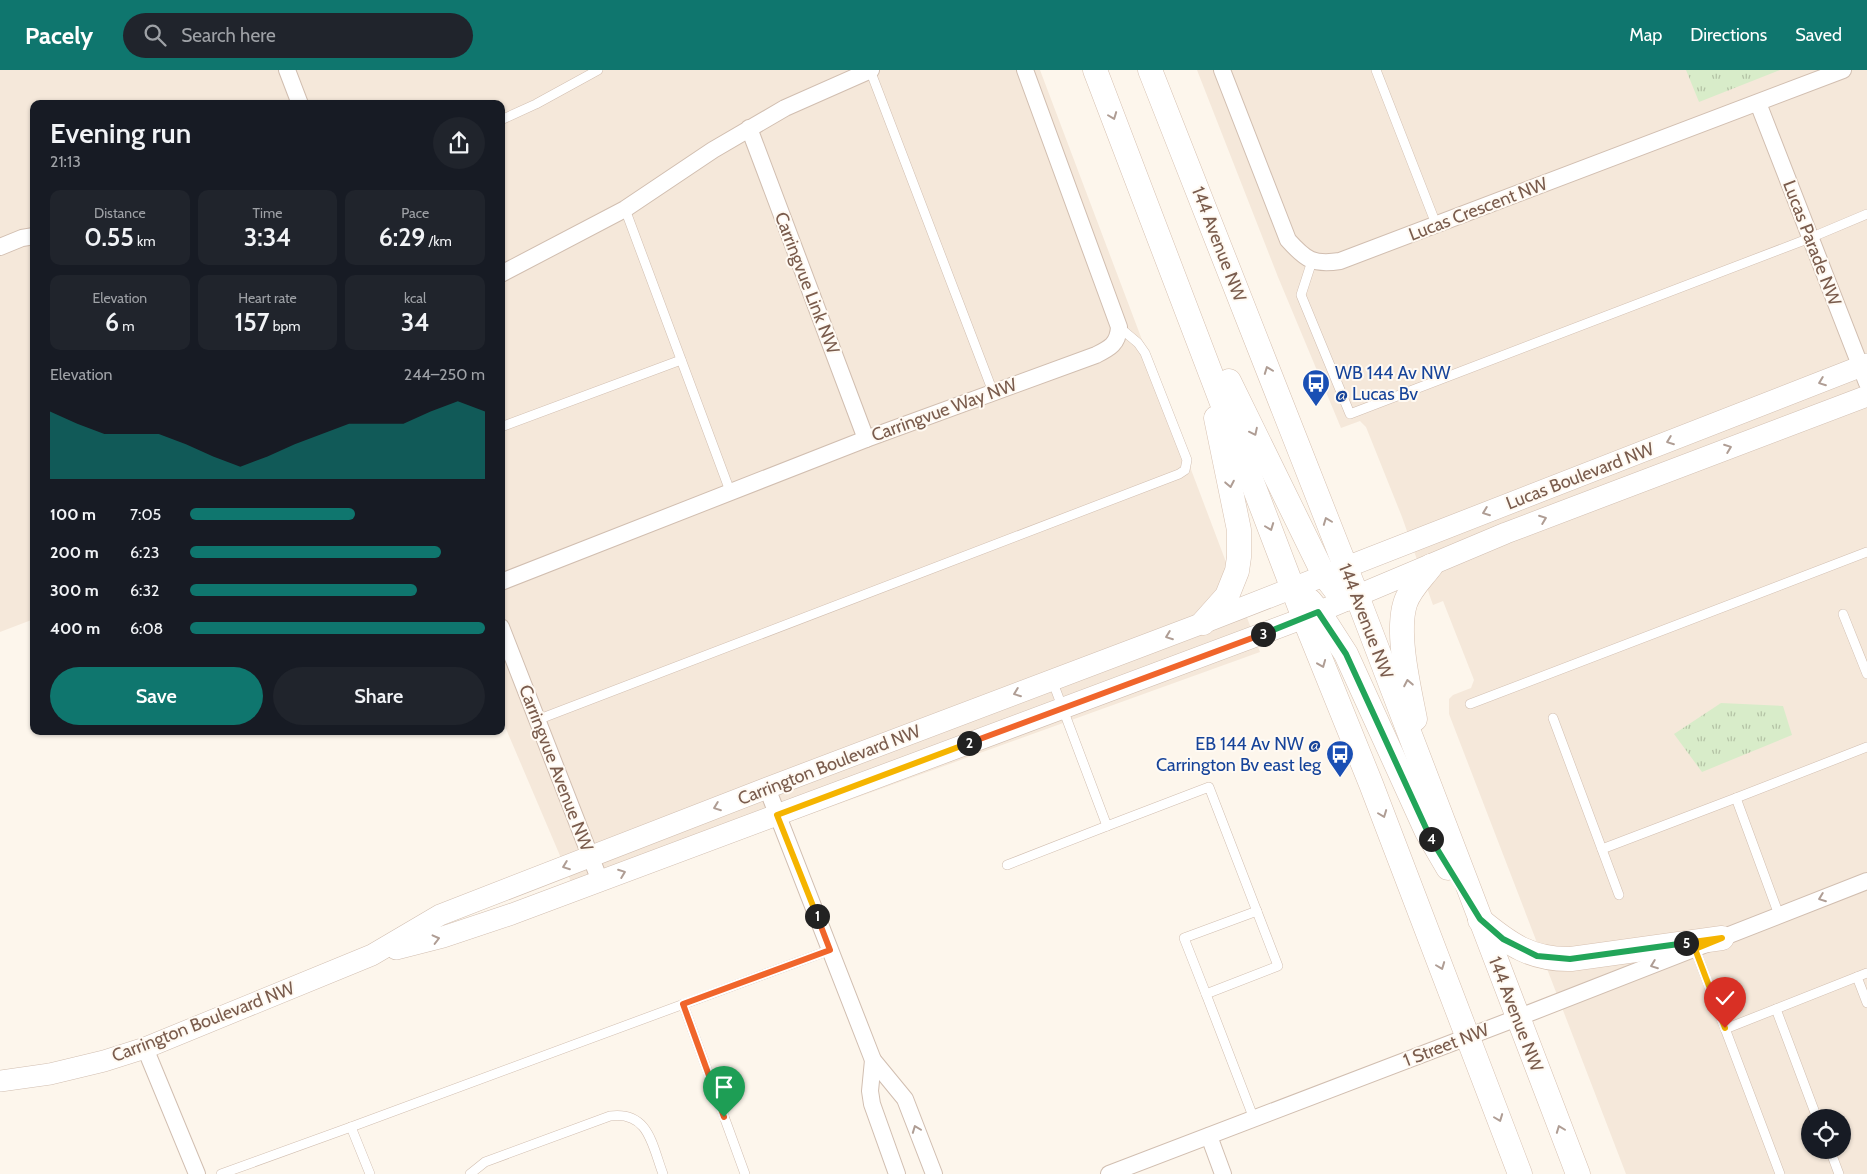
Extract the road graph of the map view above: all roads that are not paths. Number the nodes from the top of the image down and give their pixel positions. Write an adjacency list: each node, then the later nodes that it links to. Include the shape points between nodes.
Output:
1 (287, 70): 11 (street)
2 (598, 70): 13 (lane)
3 (870, 70): 14 (street, via 792,104); 29 (lane)
4 (1025, 70): 25 (street)
5 (1096, 70): 22 (main road, one-way to 22)
6 (1134, 70): 15 (main road)
7 (1150, 70): 15 (main road, 144 Avenue NW)
8 (1222, 70): 23 (street, via 1288,240)
9 (1376, 70): 18 (lane)
10 (1843, 70): 12 (street, Lucas Crescent NW)
11 (298, 100)
12 (1758, 103): 18 (street, Lucas Crescent NW); 20 (street, Lucas Parade NW)
13 (505, 118)
14 (749, 128): 16 (street); 32 (street, Carringvue Link NW)
15 (1193, 180): 36 (main road, 144 Avenue NW, one-way to 15)
16 (625, 210): 24 (street); 27 (lane)
17 (1867, 214): 20 (lane)
18 (1436, 224): 23 (street, Lucas Crescent NW, via 1340,261 1324,264)
19 (30, 237): 21 (street)
20 (1810, 238): 23 (lane, via 1350,414 1301,295); 28 (street, Lucas Parade NW)
21 (0, 247)
22 (1163, 247): 26 (main road); 36 (main road, one-way to 36)
23 (1312, 261)
24 (505, 272)
25 (1119, 327): 29 (street, Carringvue Way NW, via 1115,343 1105,350); 49 (lane, via 1138,343 1145,354 1187,460 1186,470)
26 (1202, 350): 38 (main road, one-way to 38); 42 (main road, one-way to 42, via 1239,530 1237,571 1226,596)
27 (681, 360): 31 (lane); 33 (lane)
28 (1865, 371): 36 (street, Lucas Boulevard NW, one-way to 36)
29 (993, 392): 32 (street, Carringvue Way NW)
30 (1867, 396): 35 (street, Lucas Boulevard NW, one-way to 30, via 1506,533)
31 (505, 426)
32 (866, 439): 33 (street, Carringvue Way NW)
33 (730, 491): 37 (street, Carringvue Way NW)
34 (1867, 552): 46 (lane)
35 (1431, 566): 39 (street, Lucas Boulevard NW); 51 (main road, one-way to 35, via 1407,675 1402,626 1404,605 1409,594)
36 (1334, 571): 38 (street, Lucas Boulevard NW); 39 (main road, via 1336,592 1345,598)
37 (505, 580)
38 (1293, 588): 41 (main road); 42 (street, Carrington Boulevard NW)
39 (1357, 596): 41 (street, Lucas Boulevard NW); 51 (main road, 144 Avenue NW)
40 (1843, 614): 44 (lane)
41 (1311, 615): 47 (street, Carrington Boulevard NW); 64 (main road, via 1346,654 1427,832); 77 (main road, one-way to 77, via 1371,784)
42 (1202, 623): 45 (street, Carrington Boulevard NW, one-way to 45)
43 (505, 637): 49 (street, Carringvue Avenue NW)
44 (1867, 674)
45 (1052, 680): 47 (lane); 52 (street, Carrington Boulevard NW, one-way to 52)
46 (1470, 704)
47 (1062, 709): 54 (street, Carrington Boulevard NW); 55 (lane)
48 (1553, 718): 56 (lane)
49 (537, 720): 57 (street, Carringvue Avenue NW)
50 (1867, 747): 53 (lane)
51 (1427, 782): 64 (main road, 144 Avenue NW)
52 (767, 788): 54 (street); 57 (street, Carrington Boulevard NW, one-way to 57)
53 (1736, 798): 56 (lane); 63 (lane)
54 (777, 815): 59 (street, Carrington Boulevard NW, one-way to 54); 67 (street)
55 (1107, 826): 58 (lane); 62 (lane, via 1209,787)
56 (1602, 849): 61 (lane)
57 (590, 857): 59 (street, Carringvue Avenue NW); 68 (street, Carrington Boulevard NW, one-way to 68, via 440,915)
58 (1006, 865)
59 (600, 881): 68 (street, Carrington Boulevard NW, one-way to 59, via 443,937)
60 (1867, 881): 63 (street, 1 Street NW, one-way to 63)
61 (1619, 895)
62 (1257, 911): 71 (lane, via 1278,966); 71 (lane, via 1184,938)
63 (1779, 915): 65 (street, 1 Street NW)
64 (1480, 919): 65 (main road, via 1503,939 1520,948 1537,956 1558,959); 75 (main road, 144 Avenue NW)
65 (1722, 938): 66 (street, 1 Street NW)
66 (1695, 949): 75 (street, 1 Street NW, one-way to 75); 76 (lane)
67 (830, 950): 73 (lane); 79 (street)
68 (372, 955): 78 (street, Carrington Boulevard NW)
69 (1867, 973): 70 (lane)
70 (1857, 977): 72 (lane); 74 (lane)
71 (1206, 994): 82 (lane)
72 (1867, 1003)
73 (683, 1004): 83 (lane); 91 (lane)
74 (1776, 1009): 76 (lane); 81 (lane)
75 (1518, 1018): 77 (street, 1 Street NW); 97 (main road, 144 Avenue NW, one-way to 75)
76 (1725, 1028): 98 (lane)
77 (1468, 1037): 82 (street, 1 Street NW); 96 (main road, one-way to 96)
78 (145, 1048): 80 (street, Carrington Boulevard NW, via 50,1074); 86 (street)
79 (873, 1060): 92 (street, via 872,1104); 93 (street, one-way to 79, via 905,1098)
80 (0, 1081)
81 (1814, 1109)
82 (1254, 1119): 84 (street, 1 Street NW)
83 (351, 1127): 87 (lane); 88 (lane)
84 (1209, 1136): 94 (street, 1 Street NW); 95 (street)
85 (1833, 1159): 99 (lane)
86 (197, 1174)
87 (221, 1174)
88 (370, 1174)
89 (470, 1174): 90 (lane, via 485,1162 610,1116 624,1114 640,1121)
90 (663, 1174)
91 (745, 1174)
92 (897, 1174)
93 (934, 1174)
94 (1108, 1174)
95 (1223, 1174)
96 (1520, 1174)
97 (1578, 1174)
98 (1780, 1174)
99 (1839, 1174)

